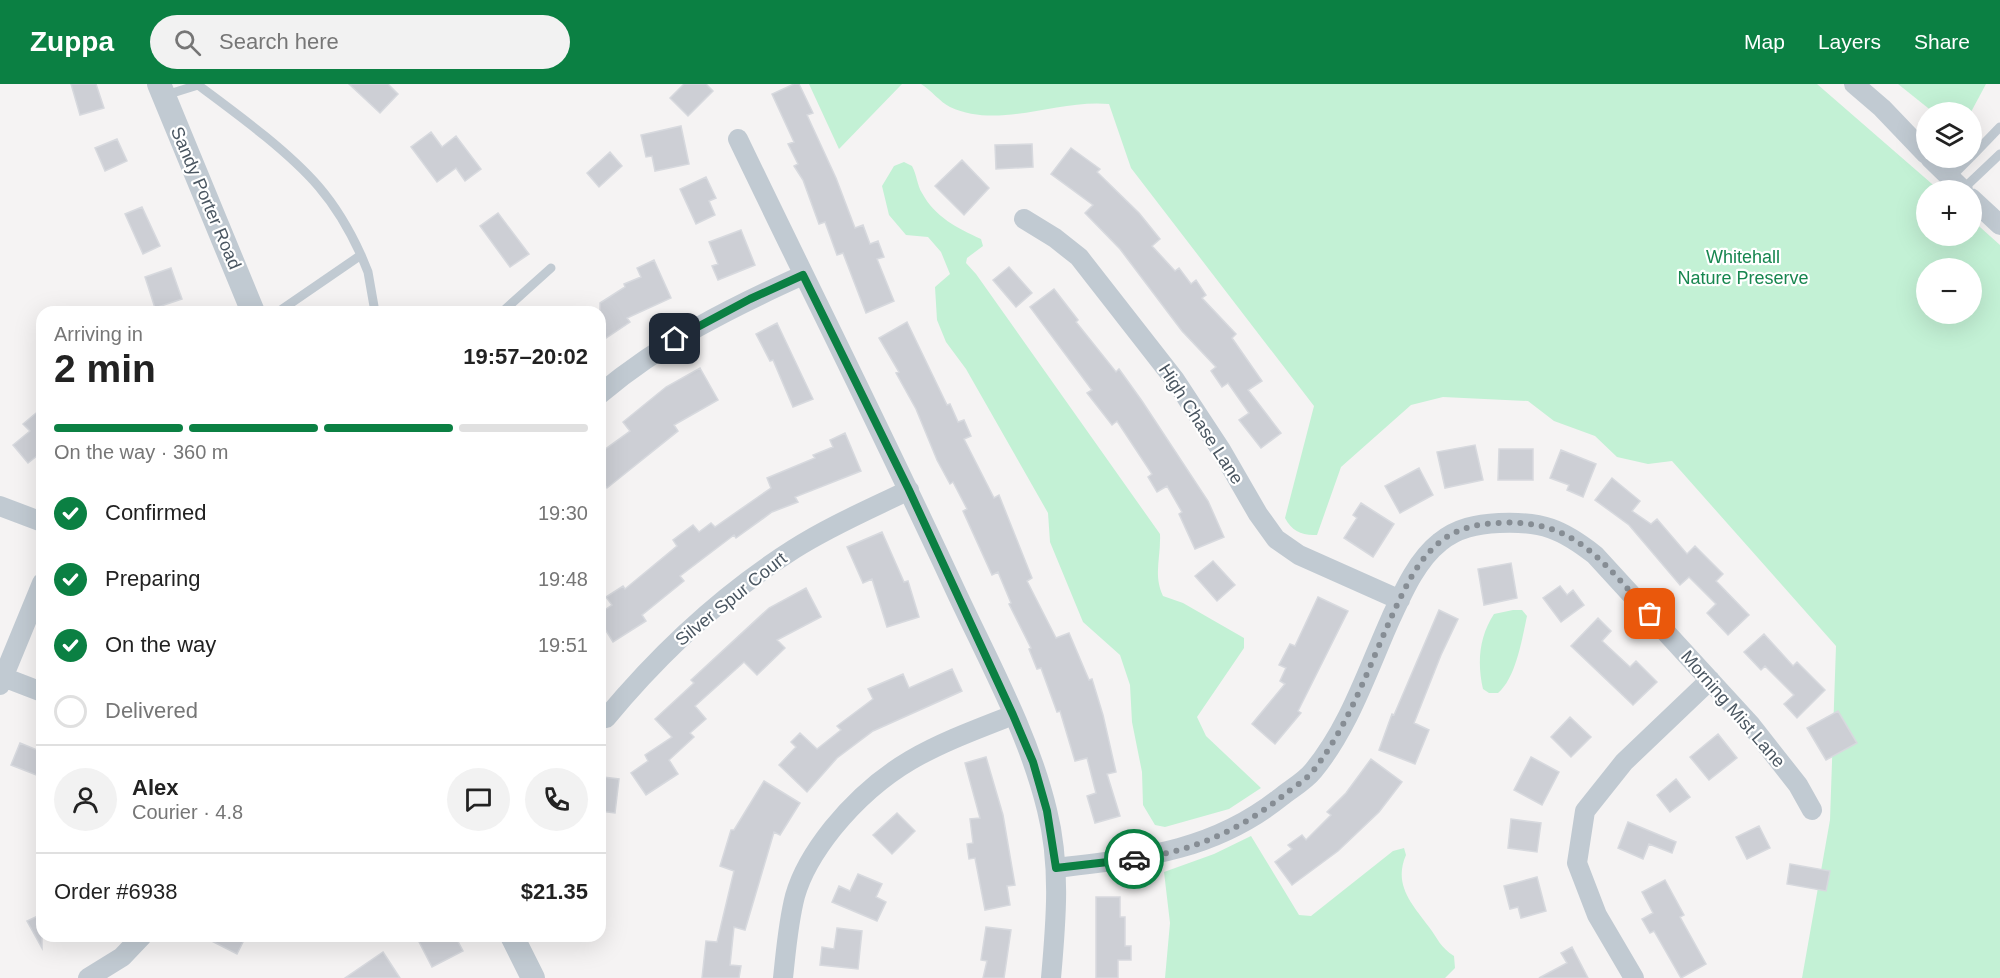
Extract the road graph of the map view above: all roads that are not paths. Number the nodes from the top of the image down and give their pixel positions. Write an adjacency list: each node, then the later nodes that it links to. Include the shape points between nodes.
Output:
1 (1854, 84): 5 (street)
2 (161, 90): 14 (lane, via 198,85 250,124 319,187 347,226); 17 (street, Sandy Porter Road)
3 (2000, 127): 6 (lane)
4 (738, 139): 16 (street)
5 (1916, 144)
6 (1982, 146)
7 (2000, 154): 10 (lane)
8 (1940, 168): 9 (street)
9 (1952, 180)
10 (1966, 180)
11 (1982, 208): 13 (street)
12 (1024, 219): 26 (street, High Chase Lane, via 1079,257 1175,380 1276,539 1299,555)
13 (2000, 225)
14 (361, 255): 18 (lane); 19 (lane)
15 (551, 268): 20 (lane)
16 (803, 275): 21 (street, via 695,326); 22 (street)
17 (251, 306)
18 (287, 306)
19 (374, 306)
20 (509, 306)
21 (606, 388)
22 (909, 490): 30 (street); 31 (street, Silver Spur Court, via 819,534 764,569 659,658)
23 (0, 506): 24 (street)
24 (36, 520)
25 (36, 598): 28 (street)
26 (1400, 600): 27 (street, Morning Mist Lane, via 1425,558 1454,533 1488,524 1543,525 1570,535 1595,555); 33 (street, Morning Mist Lane, via 1340,730 1312,772 1272,805 1232,831 1190,847 1148,857)
27 (1710, 680): 32 (street, Morning Mist Lane, via 1791,776); 40 (street, via 1617,769 1585,811 1577,863 1597,915)
28 (2, 681): 29 (street)
29 (36, 690)
30 (1013, 715): 33 (street, via 1033,762 1047,811); 38 (street, via 921,753 882,777 847,812 814,851 796,895)
31 (606, 718)
32 (1812, 810)
33 (1056, 868): 39 (street)
34 (136, 942): 36 (street, via 122,957)
35 (515, 942): 37 (street)
36 (88, 978)
37 (533, 978)
38 (783, 978)
39 (1051, 978)
40 (1634, 978)

